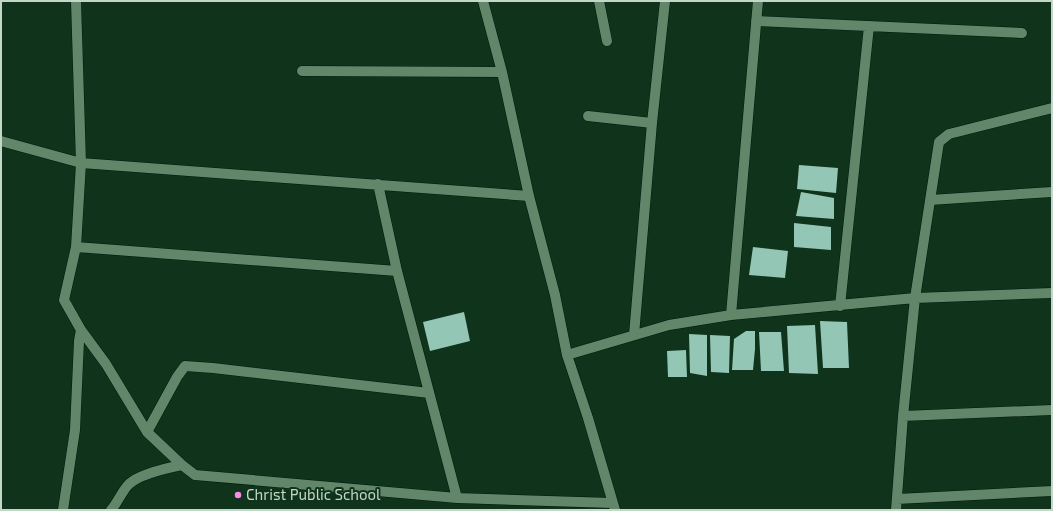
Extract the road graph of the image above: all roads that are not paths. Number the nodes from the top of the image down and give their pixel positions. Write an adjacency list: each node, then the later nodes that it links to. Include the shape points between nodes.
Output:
1 (76, 1): 16 (street)
2 (483, 1): 11 (street)
3 (599, 1): 9 (street)
4 (665, 1): 14 (street)
5 (758, 1): 6 (street)
6 (756, 21): 7 (street); 26 (street)
7 (869, 26): 8 (street); 25 (street)
8 (1022, 32)
9 (607, 41)
10 (302, 71): 11 (street)
11 (502, 72): 19 (street)
12 (1052, 108): 20 (street, via 949,134 939,142)
13 (588, 116): 14 (street)
14 (652, 123): 28 (street)
15 (1, 141): 16 (street)
16 (81, 163): 17 (street); 21 (street)
17 (378, 184): 19 (street); 22 (street)
18 (1052, 192): 20 (street)
19 (529, 196): 29 (street, via 555,295)
20 (930, 200): 24 (street)
21 (76, 247): 22 (street); 27 (street, via 64,300)
22 (397, 271): 30 (street)
23 (1052, 293): 24 (street)
24 (914, 298): 25 (street); 32 (street)
25 (840, 306): 26 (street)
26 (731, 315): 28 (street, via 669,325)
27 (81, 330): 33 (street, via 106,364); 39 (street, via 75,430)
28 (634, 335): 29 (street)
29 (567, 355): 38 (street)
30 (429, 394): 33 (street, via 185,366); 36 (street)
31 (1052, 410): 32 (street)
32 (903, 416): 37 (street)
33 (147, 432): 34 (street)
34 (182, 465): 36 (street, via 195,475); 40 (street, via 165,468 129,484)
35 (1052, 491): 37 (street)
36 (457, 498): 38 (street)
37 (897, 499): 41 (street)
38 (614, 507)
39 (63, 510)
40 (111, 510)
41 (896, 510)

